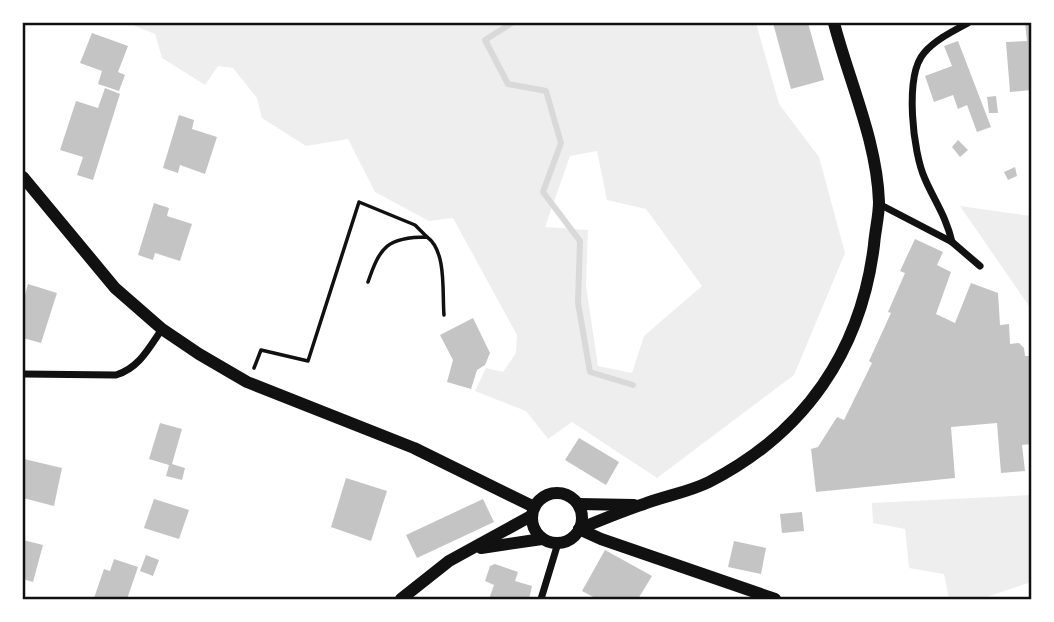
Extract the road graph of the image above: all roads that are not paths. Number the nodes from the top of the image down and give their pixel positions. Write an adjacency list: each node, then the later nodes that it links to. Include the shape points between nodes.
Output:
1 (834, 23): 4 (street, via 865,127)
2 (968, 23): 5 (street, via 922,54 912,109 924,177 947,217)
3 (23, 177): 7 (street, via 96,267)
4 (879, 204): 5 (street); 10 (street, via 871,270 857,320 834,371 809,404 781,433 730,470)
5 (952, 242): 6 (street)
6 (980, 265)
7 (162, 329): 8 (street, via 141,359 116,375); 11 (street, via 247,382 414,448)
8 (23, 374)
9 (578, 505): 10 (street); 11 (street, via 559,492 544,496); 12 (street)
10 (640, 505): 12 (street)
11 (532, 512): 13 (street, via 536,533); 15 (street)
12 (579, 529): 14 (street); 18 (street)
13 (542, 539): 14 (street); 15 (street)
14 (558, 544): 17 (street)
15 (477, 549): 16 (street, via 450,562)
16 (401, 599)
17 (541, 599)
18 (775, 599)

